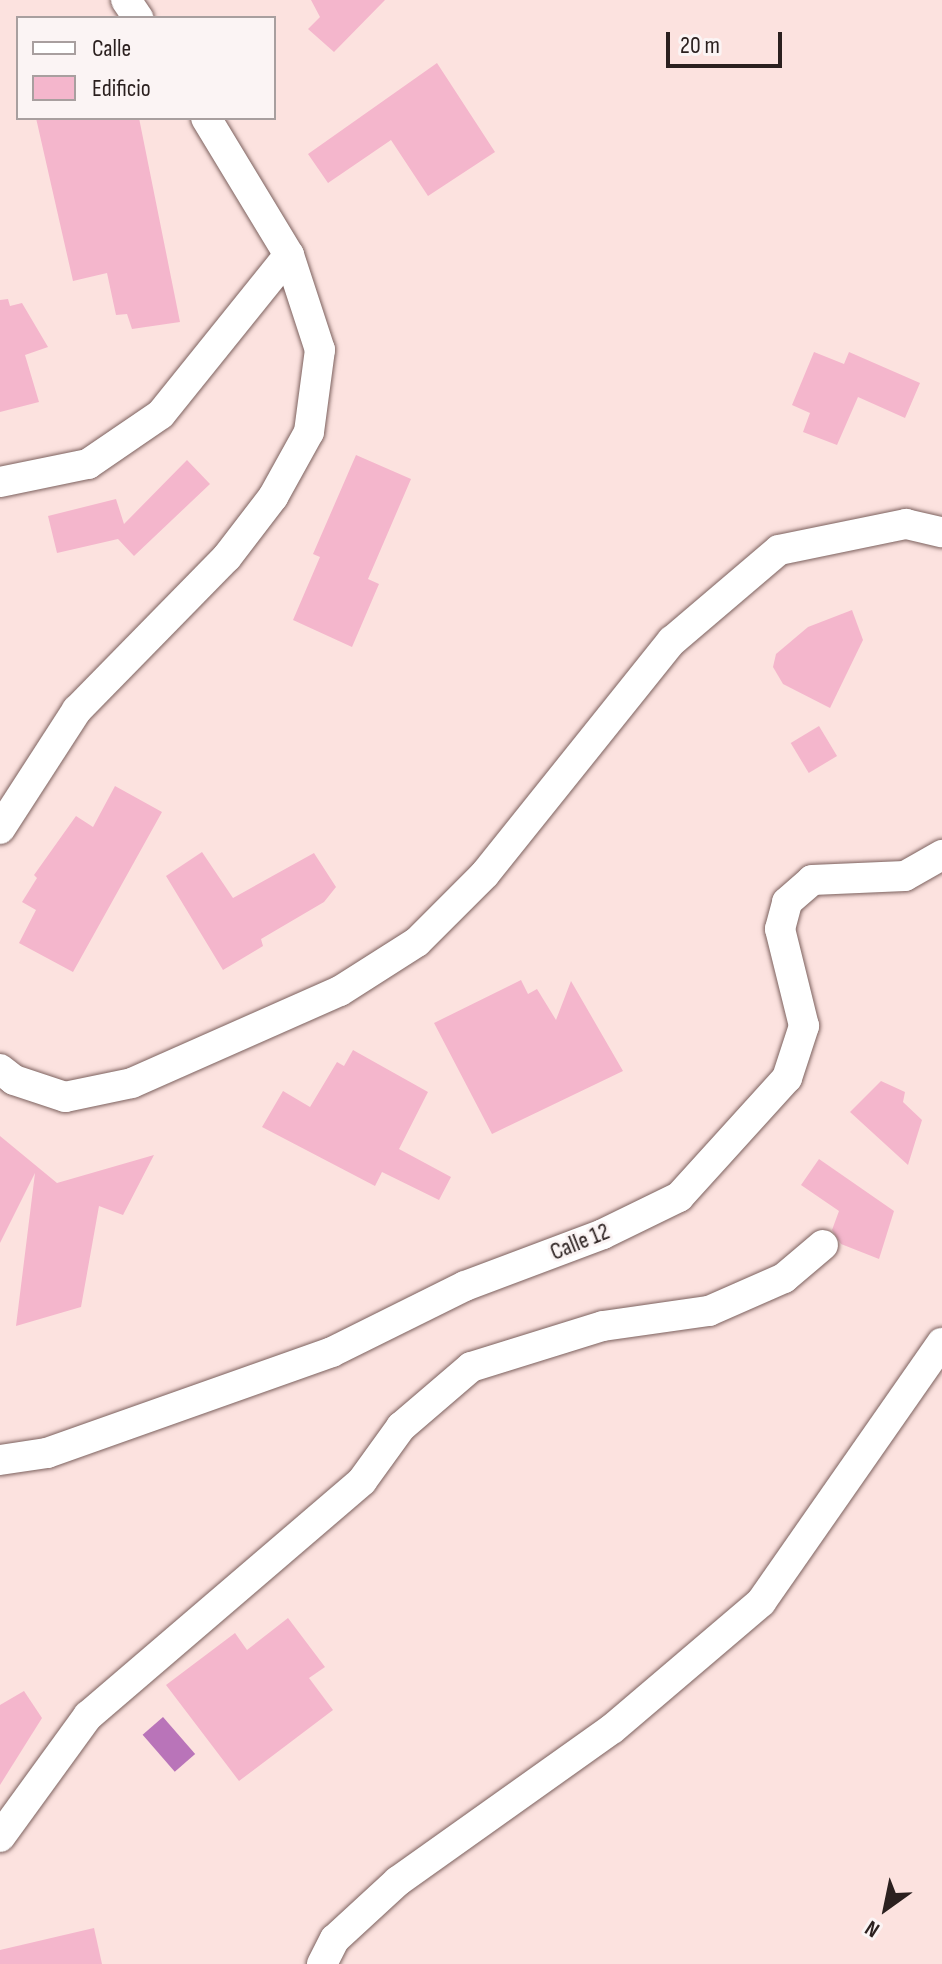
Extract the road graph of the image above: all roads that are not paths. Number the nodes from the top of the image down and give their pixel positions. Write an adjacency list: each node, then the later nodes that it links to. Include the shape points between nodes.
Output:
1 (207, 120): 2 (street)
2 (289, 255): 3 (street, via 161,414 88,464); 5 (street, via 320,350 309,432 273,497 227,557 77,710)
3 (0, 482)
4 (942, 532): 7 (street, via 906,524 779,550 672,641 485,874 440,920 417,942 340,991 132,1083 65,1097 14,1080)
5 (0, 829)
6 (942, 855): 10 (street, Calle 12, via 905,876 812,880 787,902 780,929 804,1026 787,1078 679,1197 603,1234 465,1286 332,1352 47,1453)
7 (0, 1069)
8 (823, 1245): 11 (street, via 784,1278 709,1311 603,1326 471,1367 401,1427 362,1481 88,1716)
9 (942, 1343): 12 (street, via 761,1602 612,1729 398,1881 335,1939)
10 (0, 1460)
11 (0, 1837)
12 (322, 1964)

